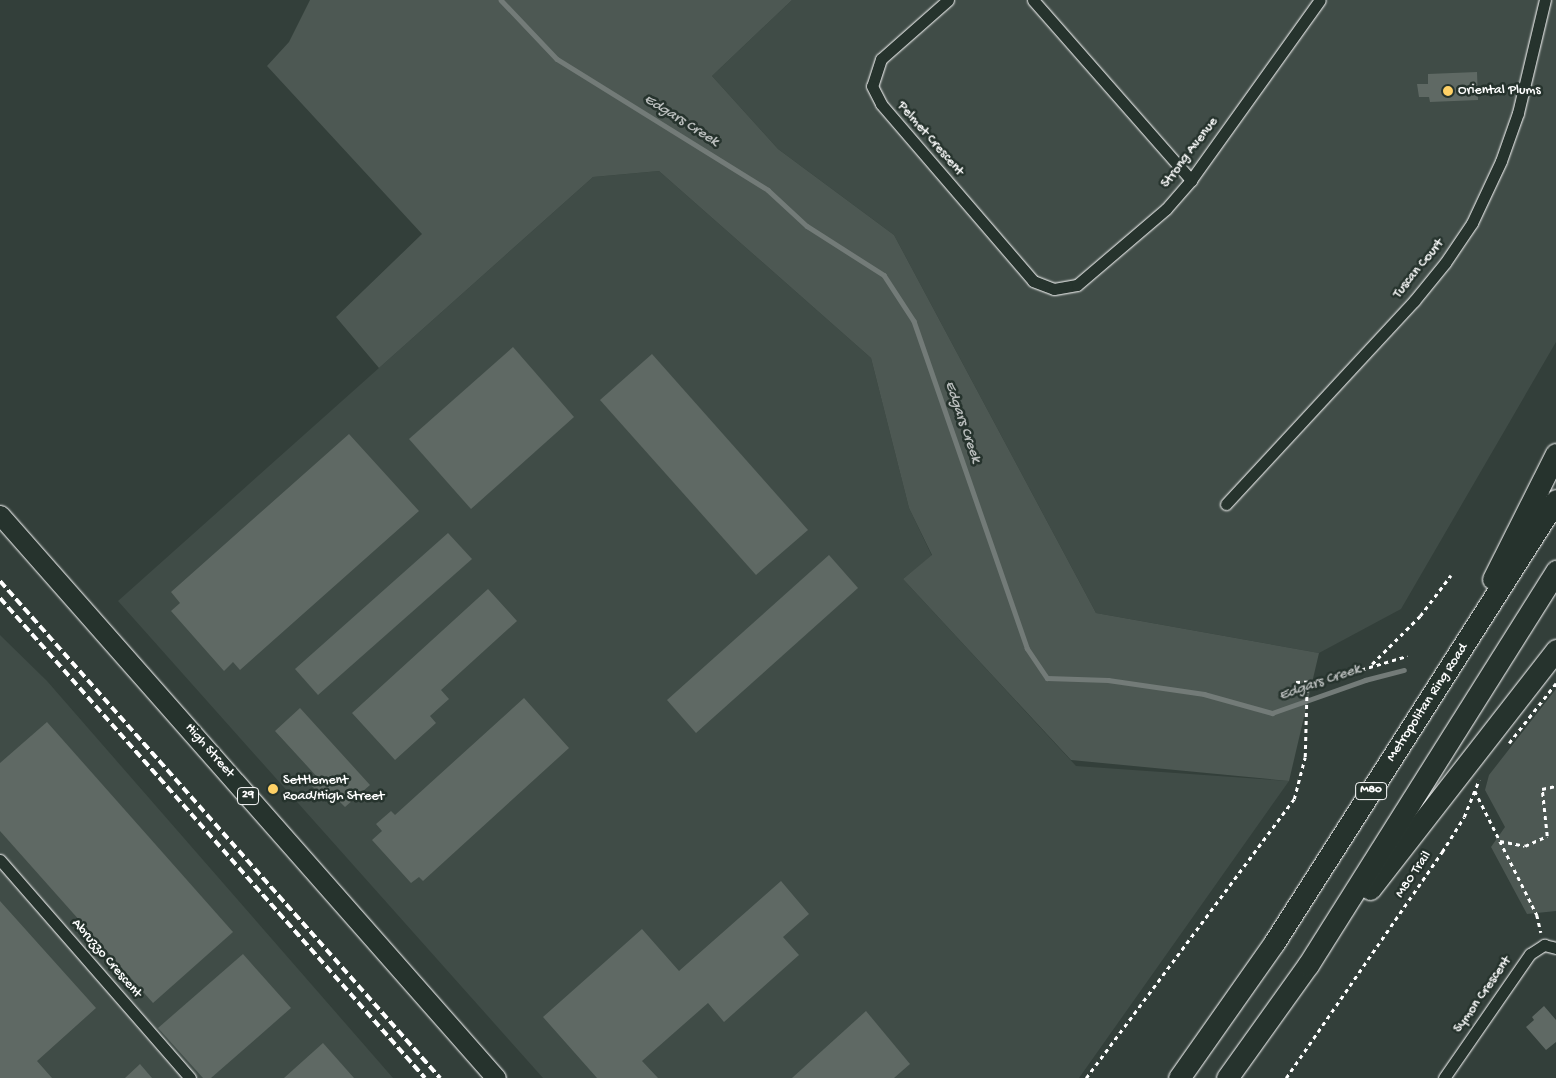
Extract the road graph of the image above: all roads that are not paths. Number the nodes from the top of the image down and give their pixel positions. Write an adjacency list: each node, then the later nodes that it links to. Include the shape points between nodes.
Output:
1 (948, 0): 6 (street, Pelmet Crescent, via 881,59 872,86 881,104 1033,281)
2 (1033, 0): 5 (street)
3 (1320, 0): 5 (street, Strong Avenue)
4 (1545, 0): 9 (street, Tuscan Court, via 1518,112 1502,162 1472,223 1414,301)
5 (1191, 180): 6 (street, Strong Avenue, via 1166,208 1077,285)
6 (1054, 289)
7 (1556, 454): 13 (highway)
8 (1556, 500): 13 (highway, Metropolitan Ring Road / M80)
9 (1226, 504)
10 (0, 515): 18 (main road, High Street / 29)
11 (1556, 571): 16 (highway, M80)
12 (1556, 650): 16 (highway)
13 (1434, 695): 19 (highway, Metropolitan Ring Road / M80, via 1274,943)
14 (0, 860): 17 (street, Abruzzo Crescent)
15 (1556, 948): 21 (street, Symon Crescent, via 1544,945 1530,954)
16 (1308, 965): 20 (highway, M80)
17 (190, 1078)
18 (496, 1078)
19 (1179, 1078)
20 (1228, 1078)
21 (1444, 1078)

